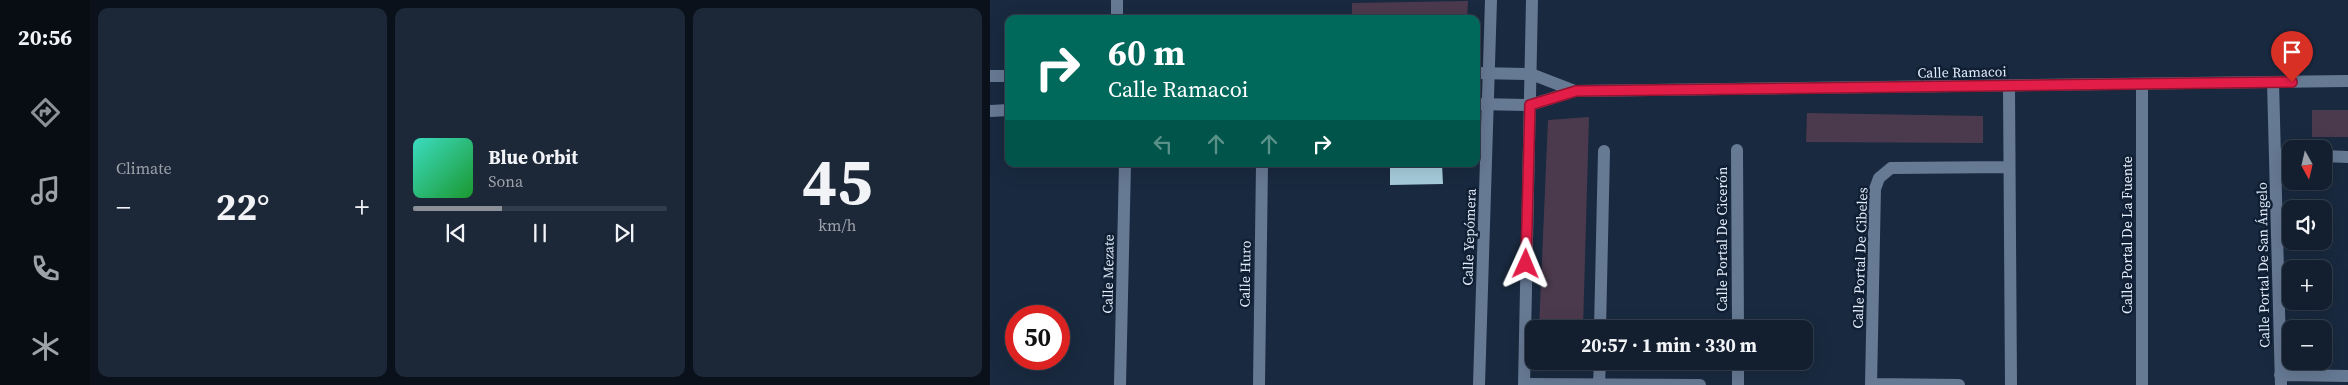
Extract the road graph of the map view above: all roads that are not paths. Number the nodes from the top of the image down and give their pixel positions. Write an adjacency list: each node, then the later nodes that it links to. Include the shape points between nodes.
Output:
1 (1117, 0): 4 (street)
2 (1491, 0): 5 (street, Calle Yepómera)
3 (1532, 0): 6 (street)
4 (1117, 15)
5 (1482, 73): 6 (street, Calle Ramacoi); 14 (street, Calle Yepómera)
6 (1530, 74): 13 (street, Calle Ramacoi); 15 (street)
7 (990, 76): 8 (street)
8 (1005, 76)
9 (2348, 81): 10 (street, Calle Ramacoi)
10 (2273, 82): 11 (street, Calle Ramacoi); 20 (street, Calle Portal De San Ángelo)
11 (2142, 84): 12 (street, Calle Ramacoi); 43 (street, Calle Portal De La Fuente)
12 (2009, 87): 13 (street, Calle Ramacoi); 24 (street)
13 (1576, 91): 15 (street, Calle Ramacoi)
14 (1482, 104): 15 (street, Calle Ramacoi); 36 (street, Calle Yepómera)
15 (1530, 105): 37 (street)
16 (990, 110): 17 (street)
17 (1005, 110)
18 (1737, 150): 28 (street, Calle Portal De Cicerón)
19 (1604, 151): 27 (street)
20 (2275, 154): 21 (street); 32 (street, Calle Portal De San Ángelo)
21 (2282, 154)
22 (2332, 156): 23 (street)
23 (2348, 157)
24 (2009, 166): 40 (street, Calle Portal De Cibeles, via 1891,168 1878,178 1875,189); 42 (street)
25 (1125, 167): 34 (street, Calle Mezate)
26 (1262, 167): 35 (street, Calle Huro)
27 (1600, 320)
28 (1738, 320)
29 (1600, 370): 33 (street)
30 (1738, 370): 39 (street)
31 (2348, 376): 32 (street, Calle Portal De San Ángelo)
32 (2280, 380)
33 (1600, 384): 37 (street); 38 (street)
34 (1120, 385)
35 (1259, 385)
36 (1479, 385)
37 (1524, 385)
38 (1700, 385)
39 (1738, 385)
40 (1870, 385): 41 (street, Calle Portal De Cibeles)
41 (1958, 385)
42 (2011, 385)
43 (2142, 385)

